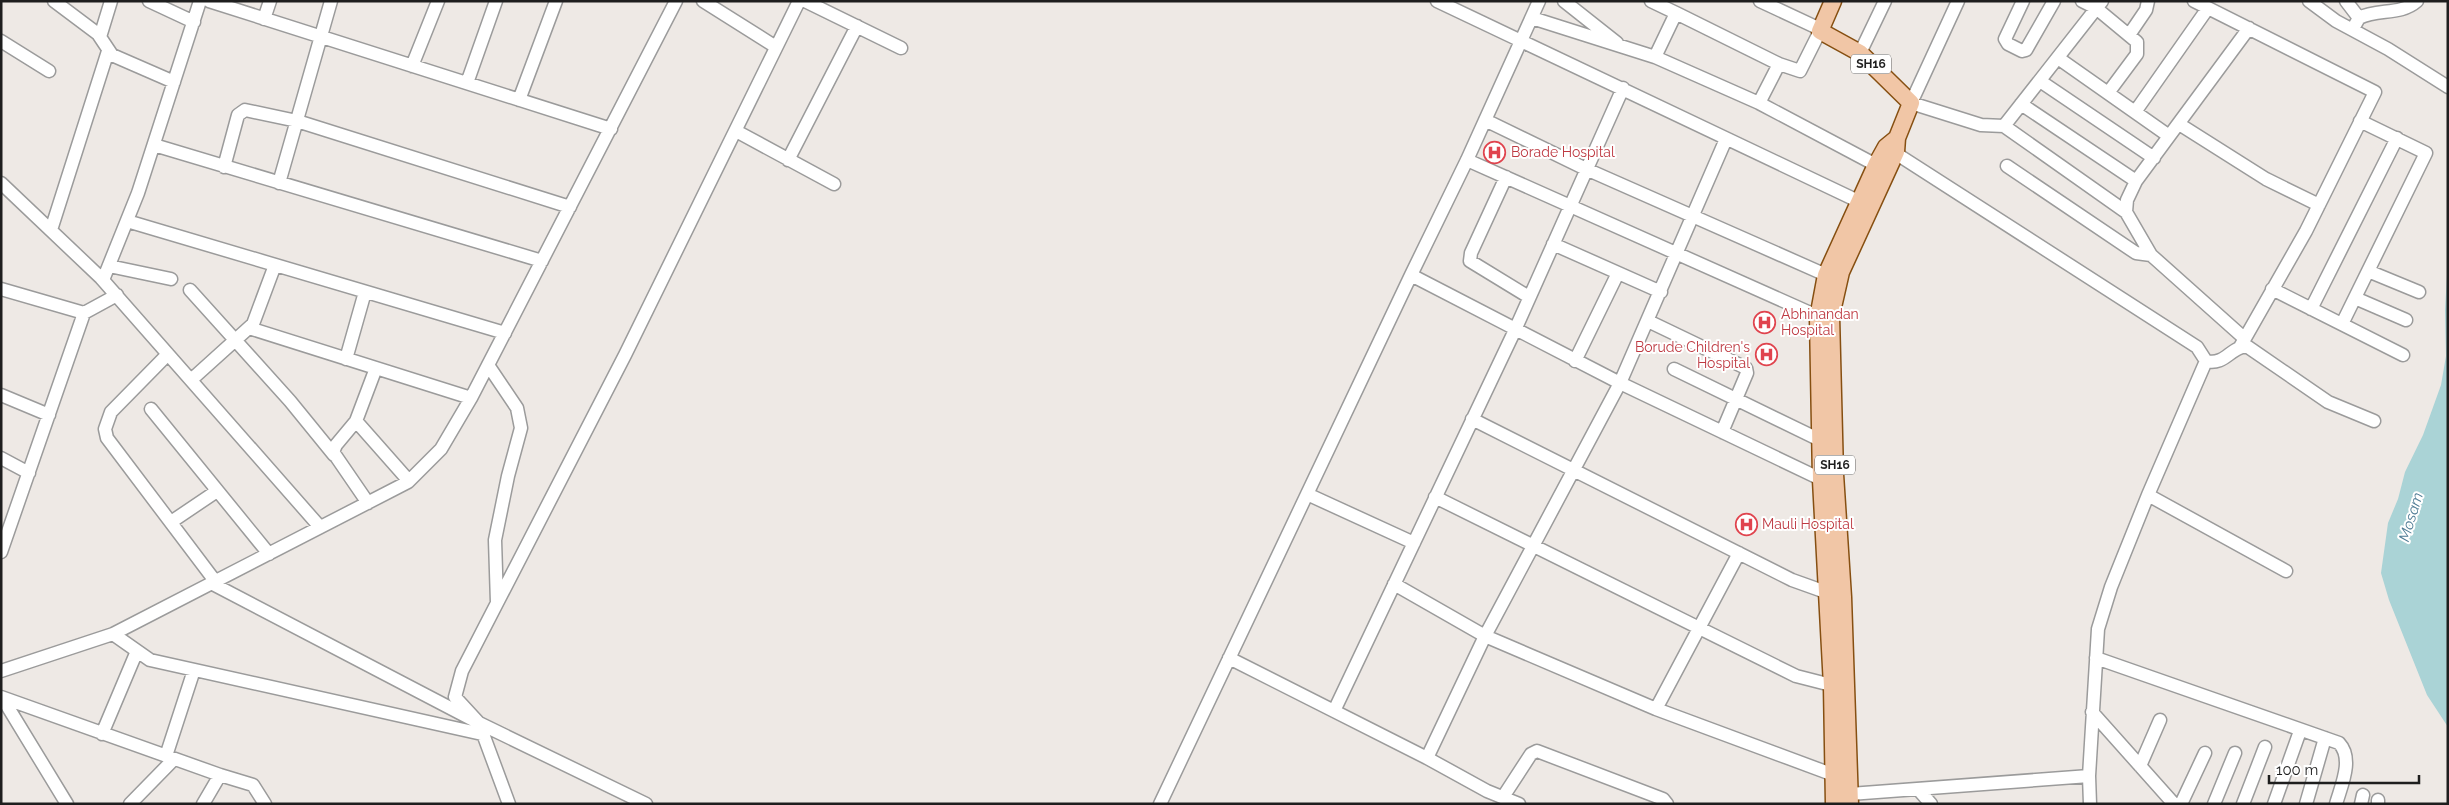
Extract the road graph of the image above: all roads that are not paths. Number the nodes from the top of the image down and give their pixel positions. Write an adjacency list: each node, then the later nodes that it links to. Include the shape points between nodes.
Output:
1 (54, 1): 42 (street)
2 (111, 1): 42 (street)
3 (149, 1): 36 (street)
4 (200, 1): 36 (street)
5 (209, 1): 35 (street)
6 (270, 1): 35 (street)
7 (331, 1): 43 (street)
8 (438, 1): 54 (street)
9 (496, 1): 58 (street)
10 (556, 1): 62 (street)
11 (703, 1): 47 (street)
12 (799, 1): 47 (street)
13 (805, 1): 38 (street)
14 (1437, 1): 44 (street)
15 (1539, 1): 34 (street)
16 (1564, 1): 46 (street)
17 (1760, 1): 40 (street)
18 (1833, 1): 40 (main road)
19 (1885, 1): 50 (street)
20 (1958, 1): 64 (street)
21 (2023, 1): 22 (street, via 2005,39 2022,51 2026,50)
22 (2054, 1)
23 (2082, 1): 31 (street)
24 (2148, 1): 41 (street, via 2146,10)
25 (2194, 1): 32 (street)
26 (2309, 1): 37 (street, via 2336,21)
27 (2346, 1): 37 (street)
28 (2417, 1): 37 (street, via 2396,12 2372,12)
29 (672, 2): 72 (street)
30 (1653, 2): 33 (street)
31 (2099, 5): 41 (street); 52 (street)
32 (2208, 8): 39 (street); 66 (street)
33 (1676, 13): 51 (street); 53 (street)
34 (1532, 18): 44 (street); 46 (street)
35 (264, 19): 43 (street)
36 (194, 22): 57 (street)
37 (2356, 24): 59 (street)
38 (857, 26): 48 (street); 80 (street)
39 (2249, 28): 69 (street, via 2375,92); 70 (street)
40 (1820, 30): 50 (main road, SH16); 53 (street, via 1800,71)
41 (2129, 36): 61 (street, via 2136,42 2138,50)
42 (100, 37): 49 (street)
43 (321, 37): 54 (street); 68 (street)
44 (1520, 40): 60 (street); 67 (street)
45 (1, 41): 55 (street)
46 (1621, 46): 51 (street)
47 (776, 47): 73 (street)
48 (901, 48)
49 (108, 50): 57 (street, via 117,58); 98 (street)
50 (1860, 53): 64 (main road, SH16)
51 (1655, 57): 63 (street)
52 (2058, 58): 56 (street); 61 (street)
53 (1779, 64): 63 (street)
54 (412, 66): 58 (street)
55 (49, 71)
56 (2040, 81): 65 (street); 79 (street)
57 (174, 82): 77 (street)
58 (467, 83): 62 (street)
59 (2448, 87)
60 (1623, 88): 76 (street); 85 (street)
61 (2108, 93): 66 (street)
62 (519, 100): 72 (street)
63 (1759, 103): 82 (street)
64 (1911, 103): 71 (street, via 1981,125); 78 (main road, SH16)
65 (2022, 104): 71 (street); 87 (street)
66 (2135, 112): 74 (street)
67 (1485, 120): 81 (street); 85 (street)
68 (297, 121): 84 (street, via 242,110); 89 (street); 94 (street)
69 (2360, 121): 75 (street); 92 (street)
70 (2178, 124): 74 (street); 92 (street, via 2266,179)
71 (2004, 126): 95 (street)
72 (610, 129): 94 (street)
73 (736, 130): 80 (street); 174 (street)
74 (2170, 136): 79 (street)
75 (2397, 138): 105 (street, via 2426,153); 120 (street)
76 (1726, 139): 91 (street); 96 (street)
77 (154, 145): 84 (street); 97 (street)
78 (1893, 146): 82 (main road); 122 (main road, SH16, via 1841,272); 135 (street, via 2197,347)
79 (2154, 158): 87 (street)
80 (788, 160): 90 (street)
81 (1468, 160): 86 (street); 107 (street)
82 (1876, 165): 91 (main road, SH16)
83 (2007, 166): 101 (street, via 2130,250)
84 (224, 167): 89 (street)
85 (1586, 169): 93 (street); 96 (street)
86 (1506, 177): 93 (street); 118 (street, via 1470,261)
87 (2136, 181): 95 (street, via 2127,200)
88 (1, 183): 98 (street)
89 (279, 183): 102 (street)
90 (834, 184)
91 (1858, 201): 108 (main road, SH16)
92 (2319, 205): 112 (street)
93 (1570, 206): 99 (street); 100 (street)
94 (570, 207): 102 (street)
95 (2126, 212): 101 (street)
96 (1694, 215): 100 (street); 108 (street)
97 (127, 221): 103 (street); 104 (street)
98 (51, 230): 110 (street)
99 (1553, 244): 106 (street); 118 (street)
100 (1678, 255): 115 (street); 122 (street)
101 (2151, 255): 130 (street)
102 (542, 261): 128 (street)
103 (275, 265): 114 (street); 126 (street, via 256,318)
104 (109, 266): 109 (street); 110 (street)
105 (2368, 271): 116 (street); 119 (street)
106 (1618, 273): 115 (street); 134 (street)
107 (1410, 275): 127 (street); 158 (street)
108 (1826, 275): 122 (main road, SH16)
109 (171, 279)
110 (103, 280): 117 (street)
111 (1, 289): 121 (street)
112 (2272, 289): 120 (street); 130 (street)
113 (190, 290): 129 (street)
114 (365, 292): 128 (street); 133 (street)
115 (1661, 292): 124 (street)
116 (2419, 292)
117 (116, 295): 121 (street); 131 (street)
118 (1529, 297): 127 (street)
119 (2355, 298): 123 (street); 125 (street)
120 (2311, 309): 125 (street)
121 (84, 313): 145 (street)
122 (1825, 320): 150 (main road, SH16); 156 (main road, SH16)
123 (2406, 320)
124 (1648, 321): 140 (street); 143 (street, via 1744,366 1746,373)
125 (2342, 324): 132 (street)
126 (249, 328): 129 (street); 133 (street)
127 (1514, 330): 134 (street); 146 (street)
128 (504, 333): 136 (street)
129 (236, 340): 139 (street); 151 (street)
130 (2242, 343): 135 (street, via 2220,362); 147 (street, via 2328,402)
131 (168, 354): 139 (street); 162 (street, via 111,412 105,429 107,438)
132 (2403, 355)
133 (346, 359): 137 (street)
134 (1575, 360): 140 (street)
135 (2206, 361): 159 (street)
136 (488, 365): 142 (street); 174 (street, via 517,408 521,428 496,540)
137 (376, 368): 142 (street); 148 (street)
138 (1674, 369): 143 (street)
139 (191, 380): 163 (street)
140 (1620, 383): 149 (street); 153 (street)
141 (1, 395): 145 (street)
142 (470, 398): 155 (street, via 441,449)
143 (1736, 399): 149 (street); 150 (street)
144 (151, 410): 157 (street)
145 (49, 415): 154 (street)
146 (1472, 419): 153 (street); 160 (street)
147 (2374, 420)
148 (356, 421): 151 (street, via 336,445); 155 (street)
149 (1722, 432): 156 (street)
150 (1820, 440): 156 (main road, SH16)
151 (334, 455): 161 (street)
152 (1, 458): 154 (street)
153 (1573, 471): 165 (street); 167 (street)
154 (29, 473): 166 (street)
155 (409, 481): 161 (street)
156 (1828, 482): 172 (main road, SH16); 173 (main road, SH16)
157 (217, 491): 162 (street); 168 (street)
158 (1307, 494): 164 (street); 179 (street)
159 (2148, 495): 169 (street); 180 (street, via 2103,612)
160 (1435, 497): 164 (street); 165 (street)
161 (368, 502): 163 (street)
162 (171, 522): 170 (street)
163 (320, 527): 168 (street)
164 (1414, 543): 171 (street)
165 (1533, 546): 175 (street); 177 (street)
166 (1, 552)
167 (1739, 553): 172 (street, via 1792,580); 175 (street)
168 (269, 554): 170 (street)
169 (2286, 570)
170 (213, 582): 176 (street); 189 (street)
171 (1394, 584): 177 (street); 186 (street)
172 (1827, 593): 173 (street); 183 (main road, SH16)
173 (1843, 597): 183 (main road, SH16)
174 (497, 604): 189 (street, via 462,671 455,697)
175 (1698, 628): 183 (street, via 1796,676); 185 (street)
176 (113, 634): 178 (street); 182 (street)
177 (1485, 636): 185 (street); 197 (street)
178 (138, 651): 181 (street, via 150,660); 191 (street)
179 (1229, 658): 186 (street); 211 (street)
180 (2096, 658): 187 (street); 190 (street)
181 (194, 670): 189 (street); 196 (street)
182 (1, 671)
183 (1839, 687): 200 (main road, SH16); 204 (main road, SH16)
184 (2, 698): 191 (street); 205 (street)
185 (1656, 709): 200 (street)
186 (1334, 711): 197 (street)
187 (2092, 712): 198 (street); 201 (street)
188 (2160, 720): 198 (street)
189 (480, 729): 209 (street); 210 (street)
190 (2300, 730): 192 (street); 221 (street)
191 (102, 734): 196 (street)
192 (2325, 738): 222 (street); 223 (street, via 2339,743 2346,755)
193 (2265, 746): 220 (street)
194 (2205, 753): 218 (street)
195 (2235, 754): 219 (street)
196 (170, 758): 199 (street); 206 (street)
197 (1427, 758): 203 (street)
198 (2140, 766): 217 (street)
199 (220, 775): 207 (street); 208 (street, via 253,785)
200 (1834, 775): 214 (main road, SH16)
201 (2089, 776): 202 (street); 216 (street)
202 (1918, 788): 204 (street); 215 (street)
203 (1503, 797): 212 (street); 213 (street, via 1530,754 1537,751 1663,799)
204 (1850, 799)
205 (67, 804)
206 (130, 804)
207 (203, 804)
208 (265, 804)
209 (509, 804)
210 (646, 804)
211 (1160, 804)
212 (1519, 804)
213 (1667, 804)
214 (1834, 804)
215 (1931, 804)
216 (2090, 804)
217 (2174, 804)
218 (2181, 804)
219 (2214, 804)
220 (2243, 804)
221 (2274, 804)
222 (2306, 804)
223 (2336, 804)

